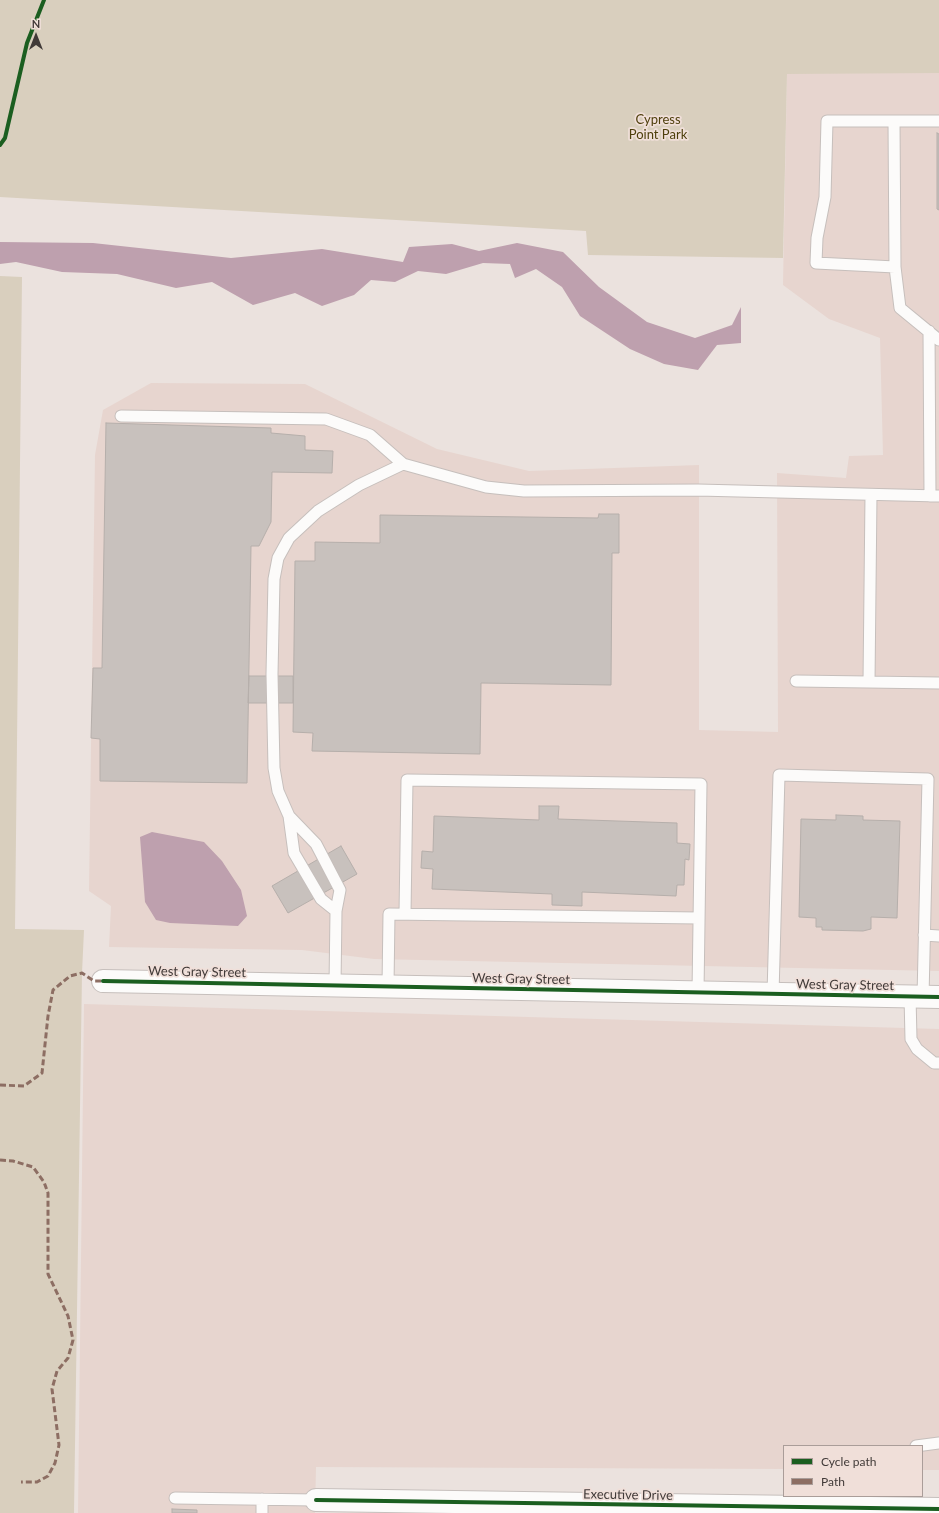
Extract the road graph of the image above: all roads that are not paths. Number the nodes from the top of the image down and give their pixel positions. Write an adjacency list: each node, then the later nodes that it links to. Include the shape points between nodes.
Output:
1 (894, 121): 2 (lane); 3 (lane); 3 (lane, via 827,121 825,197 817,238 816,263)
2 (939, 121)
3 (895, 267): 4 (lane, via 900,308)
4 (929, 331): 5 (lane); 9 (lane)
5 (939, 340)
6 (121, 416): 7 (lane, via 326,419 370,435)
7 (403, 464): 8 (lane, via 486,487 524,491 698,490); 13 (lane, via 359,485 318,511 289,538 278,558 274,578 272,674 274,768 278,791)
8 (871, 495): 9 (lane); 11 (lane)
9 (935, 496)
10 (796, 681): 11 (lane)
11 (869, 682): 12 (lane)
12 (939, 683)
13 (289, 816): 14 (lane, via 294,853 321,899); 14 (lane, via 316,844 340,890)
14 (336, 911): 20 (lane)
15 (405, 914): 16 (lane); 16 (lane, via 407,780 423,780 701,784); 21 (lane, via 389,914)
16 (699, 918): 22 (lane)
17 (924, 935): 18 (lane); 23 (lane, via 928,779 779,775); 24 (lane)
18 (939, 936)
19 (104, 981): 20 (street, West Gray Street)
20 (335, 985): 21 (street, West Gray Street)
21 (388, 986): 22 (street, West Gray Street)
22 (698, 992): 23 (street, West Gray Street)
23 (774, 994): 24 (street, West Gray Street)
24 (924, 997): 25 (lane, via 911,1039 917,1049 934,1063)
25 (939, 1063)
26 (939, 1443): 27 (lane)
27 (923, 1445)
28 (175, 1498): 29 (lane)
29 (262, 1499): 30 (lane); 34 (lane)
30 (316, 1500): 33 (street, Executive Drive)
31 (900, 1502): 32 (street, Executive Drive); 33 (street, Executive Drive)
32 (939, 1509)
33 (762, 1510)
34 (262, 1513)

